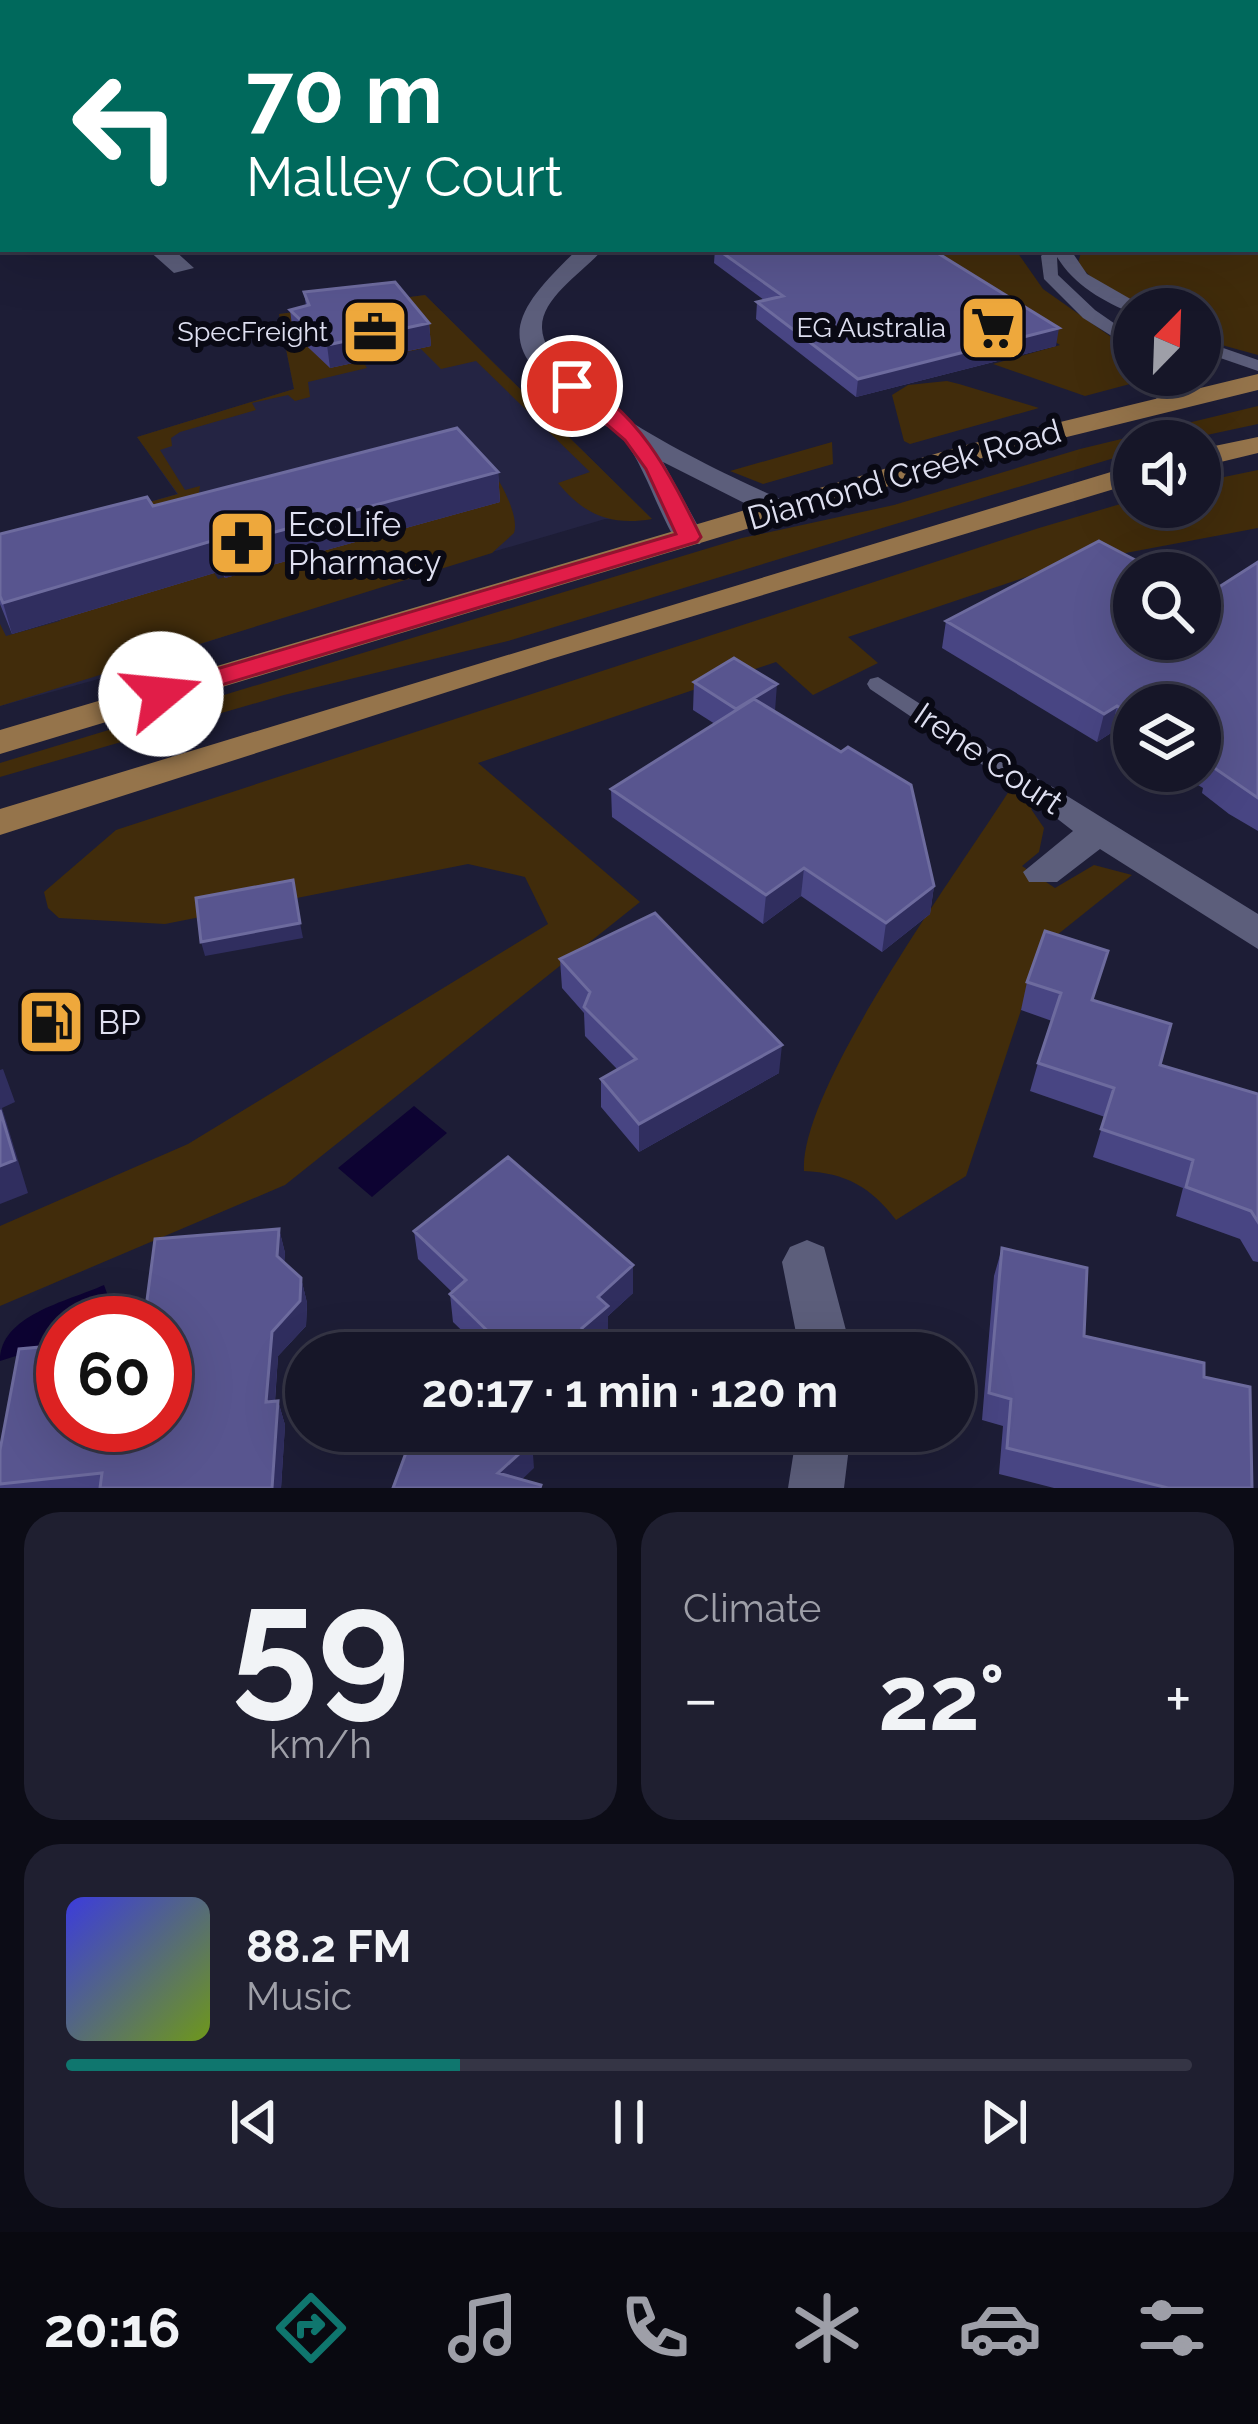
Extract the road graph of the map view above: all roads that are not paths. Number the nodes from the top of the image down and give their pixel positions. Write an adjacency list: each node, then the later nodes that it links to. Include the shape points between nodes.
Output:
1 (163, 252): 5 (street)
2 (588, 252): 13 (street, via 539,305 529,344)
3 (1055, 252): 7 (lane, via 1050,276)
4 (1060, 252): 6 (lane, via 1077,275)
5 (182, 268)
6 (1113, 296)
7 (1113, 331)
8 (1221, 353): 9 (lane)
9 (1258, 366)
10 (1258, 382): 11 (main road, Diamond Creek Road)
11 (1221, 384)
12 (1140, 396): 17 (main road, Diamond Creek Road)
13 (632, 436): 17 (street); 18 (street)
14 (1258, 445): 15 (main road)
15 (1221, 453)
16 (1113, 481): 22 (main road, Diamond Creek Road)
17 (783, 511): 18 (main road, Diamond Creek Road)
18 (689, 537): 20 (main road, Diamond Creek Road)
19 (878, 684): 21 (lane, Irene Court)
20 (0, 742)
21 (1051, 799): 23 (street, Irene Court)
22 (0, 822)
23 (1100, 831): 24 (street, Irene Court); 25 (street, Irene Court)
24 (1043, 872)
25 (1258, 934)
26 (807, 1262): 27 (street)
27 (822, 1332)
28 (821, 1452): 29 (street)
29 (816, 1488)

